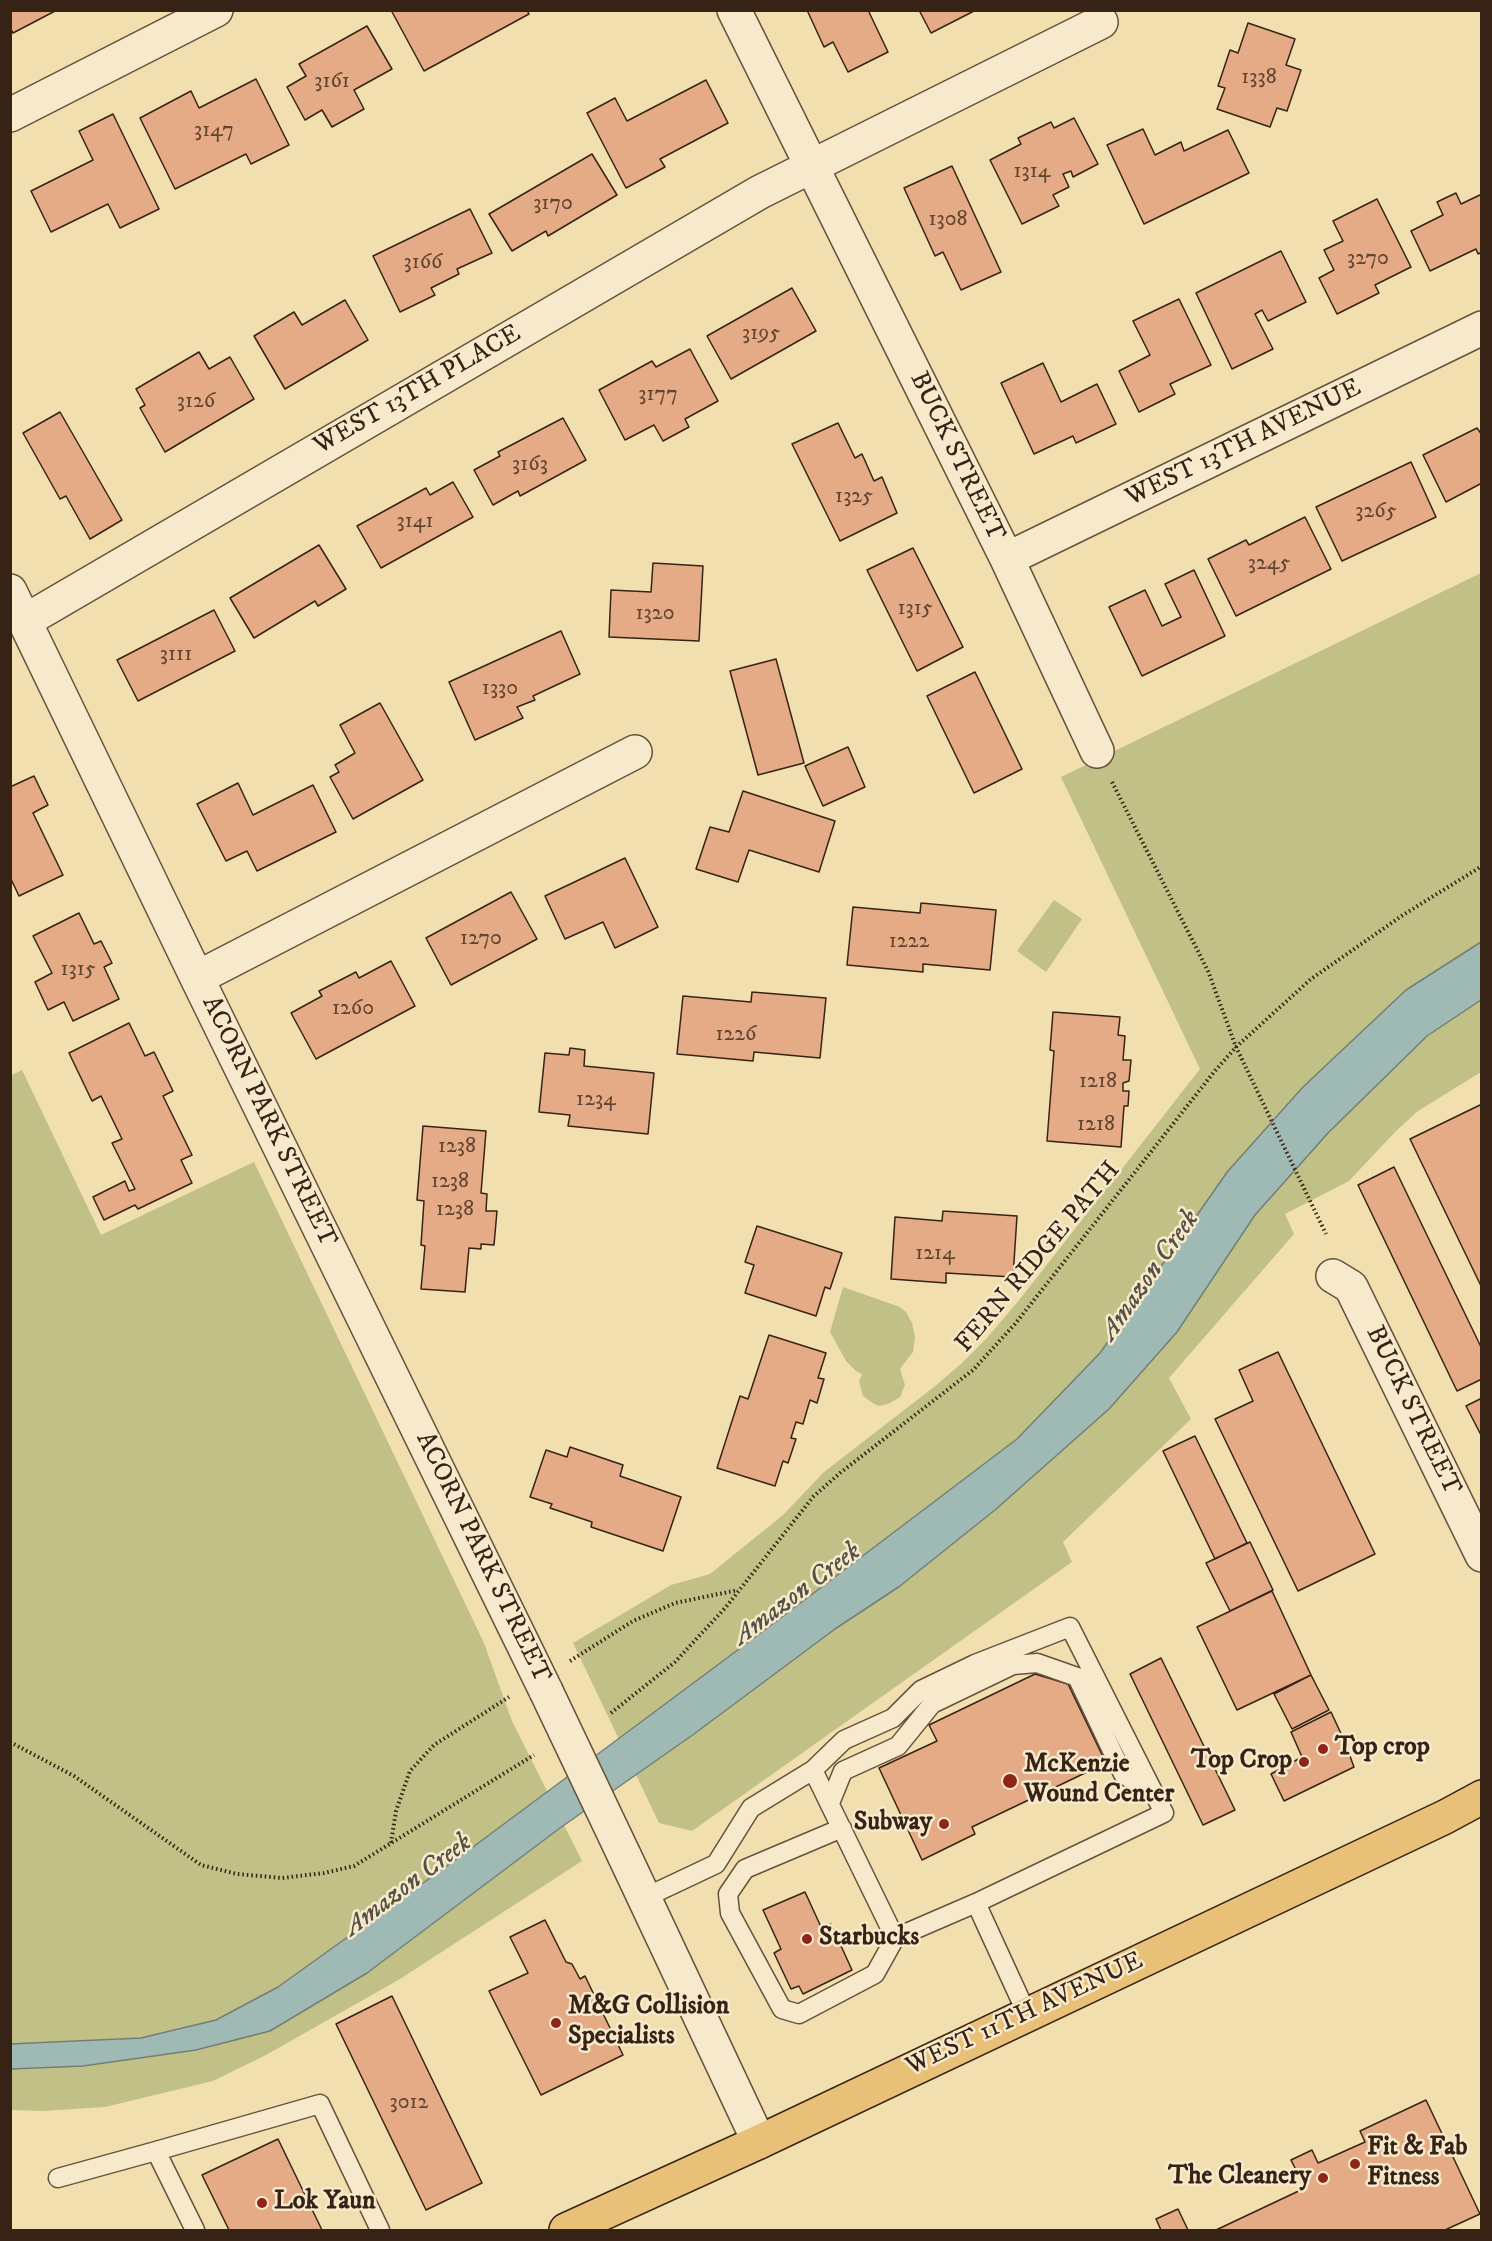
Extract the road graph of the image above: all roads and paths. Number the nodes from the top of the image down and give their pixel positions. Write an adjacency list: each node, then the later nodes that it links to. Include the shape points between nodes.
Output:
1 (216, 10): 4 (street)
2 (734, 10): 5 (street, BUCK STREET)
3 (1101, 22): 5 (street)
4 (10, 115)
5 (812, 165): 7 (street, BUCK STREET); 9 (street, WEST 13TH PLACE, via 749,198)
6 (1482, 328): 7 (street, WEST 13TH AVENUE)
7 (1007, 560): 11 (street, BUCK STREET)
8 (10, 591): 9 (street, ACORN PARK STREET)
9 (25, 621): 13 (street, ACORN PARK STREET)
10 (635, 752): 13 (street, ACORN PARK STREET)
11 (1097, 752): 14 (path, via 1208,971)
12 (1482, 866): 14 (path, FERN RIDGE PATH, via 1402,915 1311,979)
13 (197, 978): 19 (street, ACORN PARK STREET)
14 (1236, 1047): 15 (path); 18 (path, FERN RIDGE PATH, via 1015,1324 973,1370 813,1497)
15 (1326, 1234)
16 (1333, 1276): 17 (street, BUCK STREET, via 1351,1287)
17 (1482, 1555)
18 (740, 1590): 19 (path, via 675,1603 633,1621); 20 (path, FERN RIDGE PATH, via 675,1662)
19 (544, 1685): 28 (path, via 483,1712 434,1744 410,1772 396,1811); 29 (street, ACORN PARK STREET, bridge)
20 (611, 1713)
21 (10, 1742): 28 (path, via 74,1776 201,1865 237,1874 282,1878 314,1875 354,1866)
22 (534, 1755): 28 (path)
23 (813, 1770): 24 (lane, via 844,1740 893,1718 921,1690 1070,1627); 26 (lane); 29 (lane, via 751,1808 716,1864)
24 (1155, 1795): 26 (lane, via 1123,1774 1077,1677 1037,1664 1013,1665 932,1704 898,1746 843,1771); 30 (lane, via 1164,1813)
25 (1482, 1797): 32 (main road, WEST 11TH AVENUE)
26 (830, 1803): 27 (lane)
27 (842, 1828): 31 (lane); 31 (lane, via 745,1869 728,1894 730,1913 782,2009 799,2014 875,1974)
28 (391, 1844)
29 (644, 1898): 33 (street, ACORN PARK STREET)
30 (976, 1903): 31 (lane); 32 (lane)
31 (895, 1938)
32 (1027, 2014): 33 (main road, WEST 11TH AVENUE)
33 (759, 2142): 38 (main road, WEST 11TH AVENUE)
34 (156, 2151): 35 (lane); 36 (lane); 37 (lane, via 320,2103)
35 (58, 2178)
36 (195, 2230)
37 (380, 2230)
38 (566, 2230)

